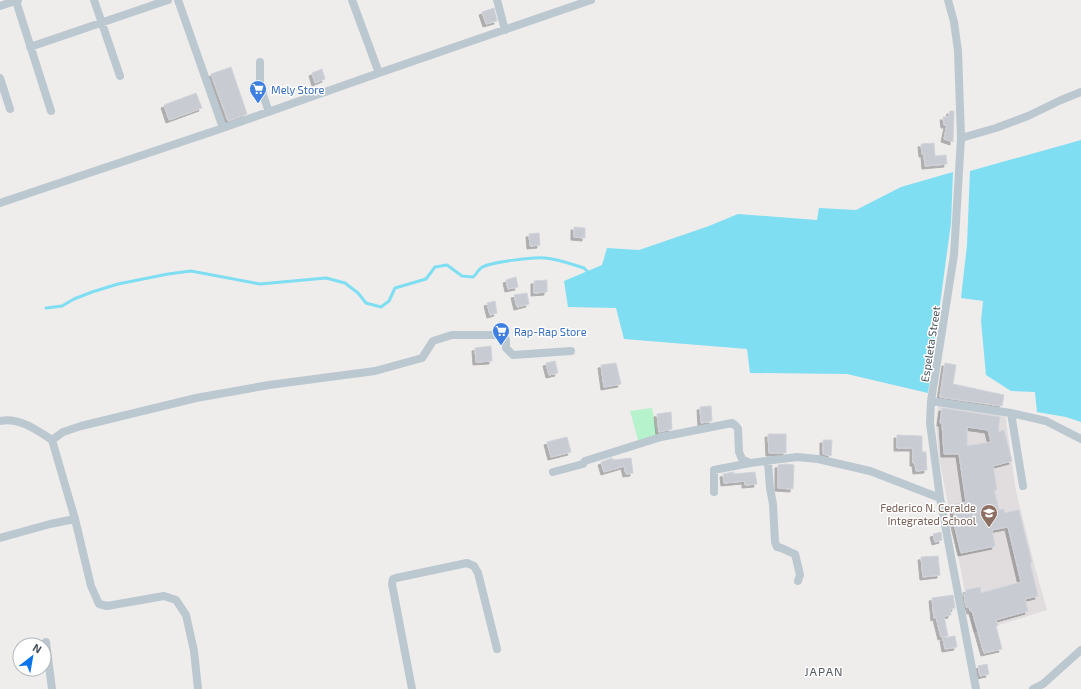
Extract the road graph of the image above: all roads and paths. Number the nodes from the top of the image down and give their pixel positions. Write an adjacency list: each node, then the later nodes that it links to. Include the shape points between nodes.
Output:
1 (17, 0): 9 (street); 12 (street)
2 (94, 0): 10 (street)
3 (168, 0): 10 (street)
4 (178, 0): 21 (street)
5 (352, 0): 14 (street)
6 (497, 0): 11 (street)
7 (592, 0): 11 (street)
8 (948, 0): 22 (street, Espeleta Street, via 958,51)
9 (0, 6)
10 (101, 22): 12 (street); 15 (street)
11 (505, 30): 14 (street)
12 (30, 47): 19 (street)
13 (260, 62): 20 (street, via 260,86)
14 (379, 73): 20 (street)
15 (120, 76)
16 (0, 78): 18 (street)
17 (1081, 92): 22 (street, via 1028,116)
18 (10, 109)
19 (51, 111)
20 (269, 112): 21 (street)
21 (223, 128): 23 (street)
22 (961, 138): 25 (street, Espeleta Street, via 954,255)
23 (0, 203)
24 (571, 351): 29 (street, via 513,355 506,348 506,340 502,335 452,335 433,341 422,358 375,370 196,398 80,426 63,432)
25 (931, 401): 26 (street); 35 (street, Espeleta Street, via 930,423)
26 (1011, 413): 28 (street, via 1046,421); 33 (street)
27 (0, 421): 29 (street, via 14,420)
28 (1081, 439)
29 (52, 440): 36 (street)
30 (768, 462): 31 (street); 35 (street, via 797,457 818,459 870,471); 38 (street, via 775,542 777,547 795,554 800,575)
31 (750, 463): 32 (street, via 742,459 739,452 738,429 732,423 661,437); 34 (street, via 714,470)
32 (553, 472)
33 (1023, 486)
34 (714, 492)
35 (940, 498): 45 (street, Espeleta Street)
36 (76, 519): 37 (street); 43 (street, via 91,586 99,604 107,606 164,596 176,600 186,615 194,651)
37 (0, 538)
38 (798, 581)
39 (497, 649): 44 (street, via 474,566 467,563 393,579)
40 (1081, 650): 46 (street, via 1043,684)
41 (50, 677): 42 (street)
42 (52, 689)
43 (198, 689)
44 (412, 689)
45 (976, 689)
46 (1033, 689)

